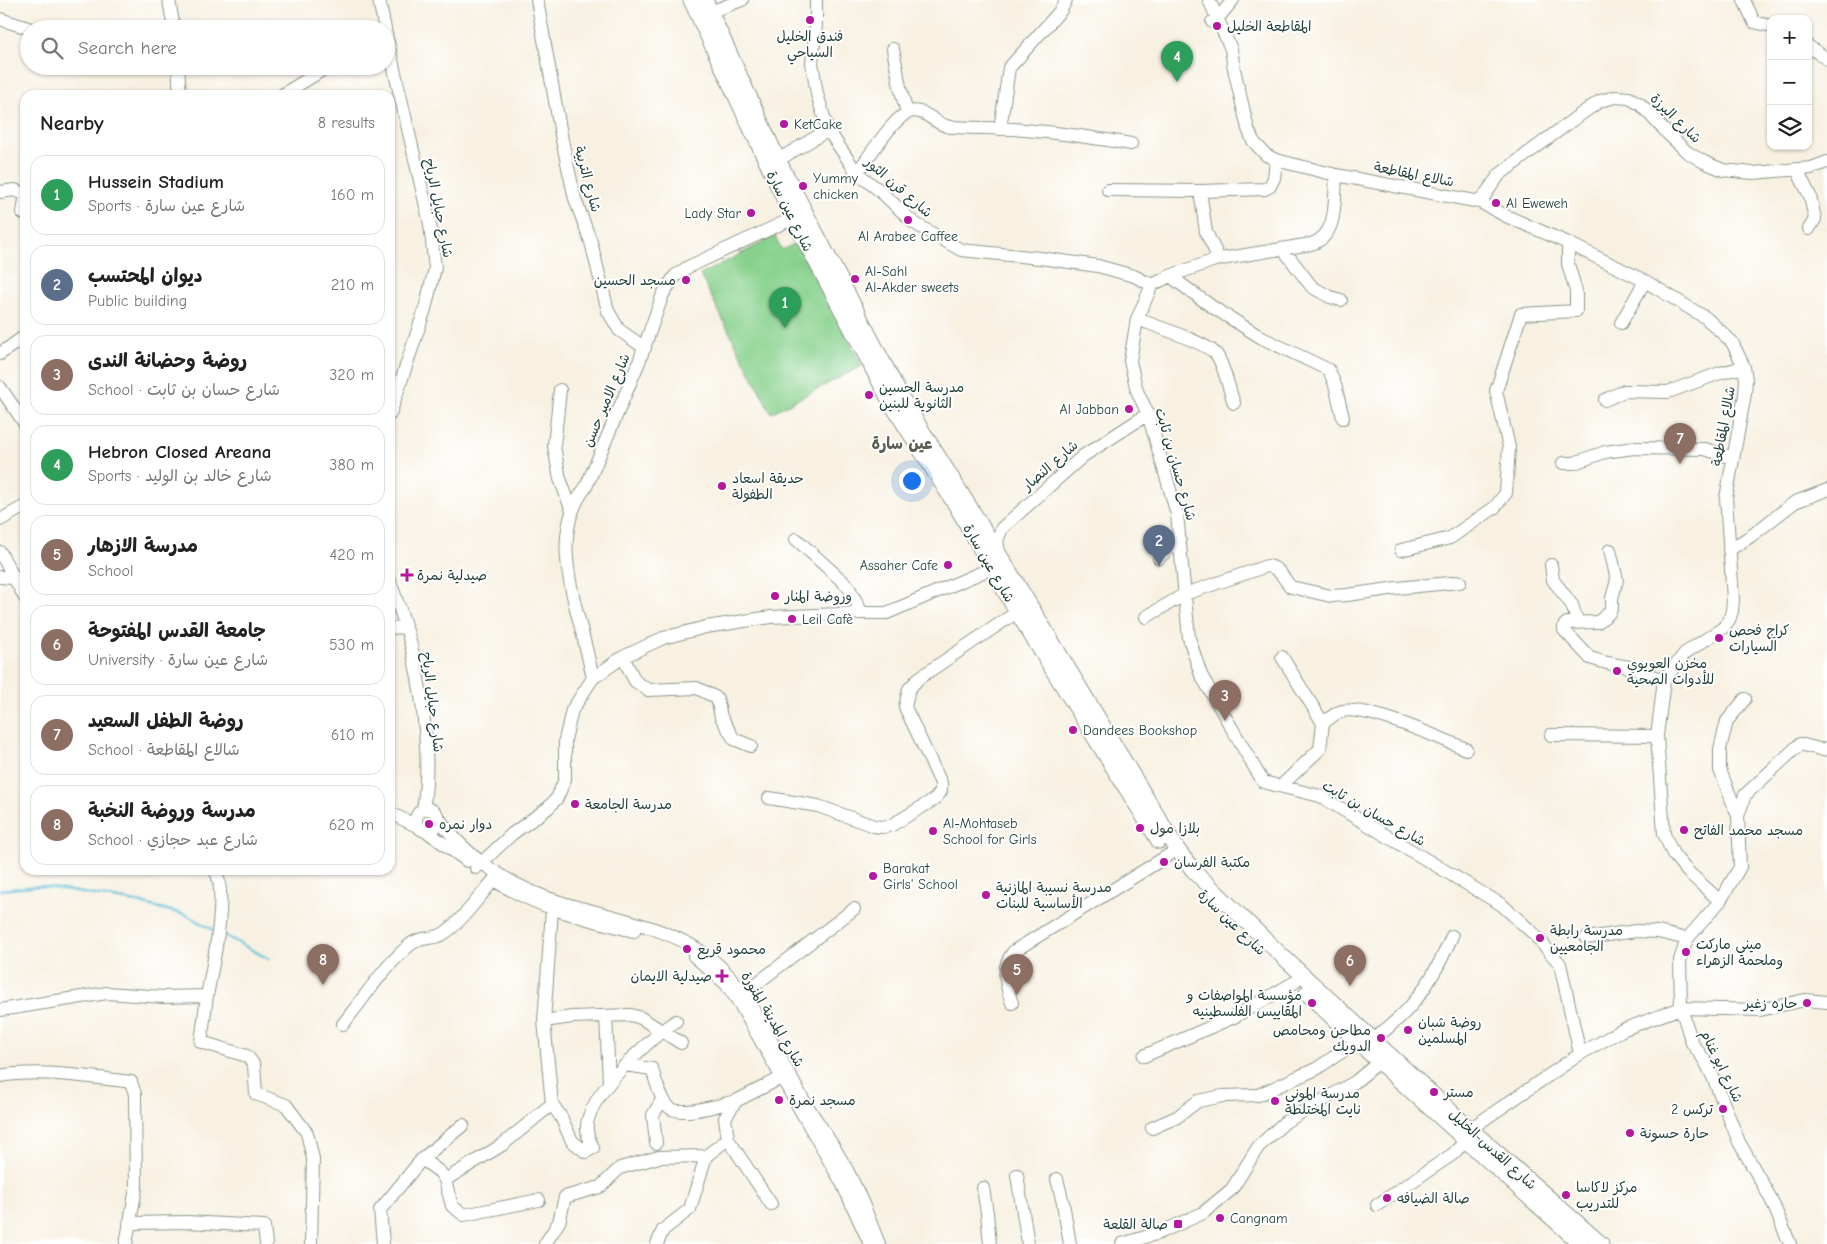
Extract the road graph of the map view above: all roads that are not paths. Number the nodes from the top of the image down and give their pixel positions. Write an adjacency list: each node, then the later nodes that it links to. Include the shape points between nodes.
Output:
1 (169, 0): 16 (street)
2 (379, 0): 17 (street)
3 (536, 0): 55 (street, شارع التربية, via 575,199 591,242 608,312 619,330)
4 (691, 0): 43 (main road, شارع عين سارة)
5 (742, 0): 13 (street)
6 (816, 0): 30 (street, شارع قرن الثور, via 812,64)
7 (1066, 0): 29 (street, via 1061,10 1009,68)
8 (1200, 0): 14 (street)
9 (1209, 0): 14 (street)
10 (1224, 0): 14 (street)
11 (1233, 0): 14 (street)
12 (1744, 0): 19 (street, via 1754,22)
13 (708, 6): 32 (main road, شارع عين سارة)
14 (1215, 17): 33 (street, via 1225,55 1234,68 1253,141 1266,155)
15 (0, 19): 18 (street)
16 (172, 20)
17 (383, 20)
18 (20, 25)
19 (1767, 25)
20 (893, 49): 28 (street)
21 (1812, 49): 22 (street)
22 (1827, 59)
23 (179, 75): 26 (street)
24 (314, 75): 27 (street)
25 (395, 75): 60 (street, شارع حبايل الرياح, via 430,224 435,268)
26 (180, 90)
27 (290, 90)
28 (907, 113): 29 (street, via 920,112 948,127); 36 (street, via 886,134)
29 (1000, 129): 31 (street)
30 (828, 130): 32 (street); 36 (street, شارع قرن الثور)
31 (1131, 144)
32 (778, 160): 43 (main road, شارع عين سارة)
33 (1276, 160): 37 (street, شالاع المقاطعة); 39 (street, via 1274,178 1265,189)
34 (1827, 162): 35 (street, شارع اليرزة)
35 (1797, 170): 42 (street, شارع اليرزة, via 1743,173 1713,166 1687,152 1640,104 1629,98 1615,97 1600,101 1499,175); 44 (street, via 1810,196 1815,219)
36 (857, 173): 50 (street, شارع قرن الثور, via 914,223 961,250 1098,266 1134,276)
37 (1336, 175): 42 (street, شالاع المقاطعة); 46 (street, via 1331,227 1327,233 1315,243)
38 (1108, 190): 39 (street)
39 (1200, 191): 47 (street, via 1206,232)
40 (0, 192): 41 (street, via 14,190)
41 (20, 193)
42 (1480, 202): 45 (street, شالاع المقاطعة)
43 (798, 215): 55 (street, شارع الامير حسن, via 675,276 663,294); 80 (main road, شارع عين سارة)
44 (1809, 229)
45 (1568, 243): 49 (street, شالاع المقاطعة); 75 (street, via 1576,311 1521,314 1496,390 1509,447 1506,493 1494,508 1450,538)
46 (1283, 249): 47 (street); 51 (street, via 1312,287)
47 (1219, 259): 48 (street)
48 (1170, 276): 50 (street); 65 (street, via 1262,338 1329,370)
49 (1645, 281): 53 (street); 57 (street, شالاع المقاطعة, via 1706,318 1732,342)
50 (1152, 285): 52 (street, شارع حسان بن ثابت)
51 (1341, 300)
52 (1137, 319): 63 (street, via 1214,352); 64 (street, شارع حسان بن ثابت, via 1130,361 1137,391)
53 (1621, 324)
54 (20, 340): 56 (street)
55 (645, 348): 71 (street, شارع الامير حسن, via 586,487)
56 (0, 354)
57 (1744, 367): 61 (street, via 1668,392 1624,391); 67 (street, شالاع المقاطعة, via 1745,394)
58 (0, 387): 62 (street)
59 (560, 390): 71 (street, via 554,446 560,479)
60 (395, 399)
61 (1605, 400)
62 (4, 402): 66 (street)
63 (1234, 403)
64 (1148, 414): 74 (street, شارع حسان بن ثابت, via 1177,514); 80 (street, شارع النصار, via 1083,456 1002,528 997,540)
65 (1343, 418)
66 (20, 419)
67 (1732, 458): 68 (street, via 1705,450 1634,448); 77 (street, شالاع المقاطعة, via 1726,498)
68 (1563, 463)
69 (1827, 490): 77 (street, via 1794,502)
70 (20, 509): 72 (street)
71 (572, 512): 95 (street, شارع الامير حسن, via 566,547 568,575)
72 (0, 520)
73 (796, 539): 88 (street, via 848,586)
74 (1180, 543): 79 (street, via 1174,544); 85 (street, شارع حسان بن ثابت)
75 (1401, 550)
76 (1610, 550): 90 (street, via 1617,580 1612,609 1598,622)
77 (1729, 550): 96 (street, شالاع المقاطعة, via 1733,599 1729,620 1723,628 1685,653)
78 (0, 552): 83 (street)
79 (1159, 558)
80 (996, 562): 87 (main road, شارع عين سارة); 88 (street, via 887,613); 135 (main road, شارع عين سارة, via 1162,827 1193,870)
81 (1551, 565): 90 (street, via 1553,580 1572,604)
82 (0, 577): 83 (street)
83 (19, 578)
84 (1460, 582): 85 (street, via 1331,596 1291,587 1279,571 1267,566)
85 (1184, 594): 89 (street); 105 (street, شارع حسان بن ثابت, via 1189,638 1200,675 1263,782)
86 (395, 596): 91 (street, شارع حبايل الرياح)
87 (1017, 612): 106 (street, via 920,678 909,689 905,707 941,783 941,791 935,799 894,824 882,827 818,806); 113 (main road, شارع عين سارة)
88 (862, 613): 93 (street, via 771,617 706,627 663,638)
89 (1146, 617)
90 (1578, 623): 96 (street, via 1567,623 1564,629 1590,658)
91 (405, 627): 92 (street); 104 (street, شارع حبايل الرياح, via 413,653 422,710)
92 (395, 628)
93 (622, 657): 95 (street); 101 (street, via 636,681 648,690 696,688 717,698 721,717 734,740)
94 (1282, 657): 98 (street)
95 (593, 678): 114 (street, via 569,720 564,740 565,779 557,798)
96 (1664, 680): 100 (street)
97 (1745, 699): 111 (street, via 1727,721 1720,749 1720,770)
98 (1324, 723): 103 (street, via 1340,711 1357,710 1401,723); 105 (street, via 1320,749)
99 (1550, 735): 100 (street)
100 (1657, 736): 117 (street, via 1664,834 1687,871)
101 (750, 746)
102 (1827, 748): 111 (street, via 1823,750 1800,744 1745,796)
103 (1466, 749)
104 (426, 770): 107 (street); 109 (street)
105 (1282, 785): 137 (street, شارع حسان بن ثابت, via 1320,796 1502,905 1560,964)
106 (769, 798)
107 (420, 812): 108 (street); 109 (street, via 431,809); 112 (street, via 416,820)
108 (395, 813)
109 (437, 815): 112 (street, via 435,827); 114 (street, شارع المدينة المنورة)
110 (395, 816): 112 (street, شارع المدينة المنورة)
111 (1738, 816): 117 (street, شارع ابو غنام, via 1740,868)
112 (422, 829): 114 (street, شارع المدينة المنورة)
113 (1169, 855): 123 (main road, شارع عين سارة, via 1204,896); 127 (street, via 1014,951 1004,972)
114 (479, 866): 116 (street, شارع المدينة المنورة)
115 (217, 875): 125 (street, via 220,916)
116 (495, 876): 118 (street, شارع المدينة المنورة, via 515,893); 124 (street, شارع المدينة المنورة, via 561,902 676,937 718,963); 133 (street, via 454,925 443,934 411,944 395,959)
117 (1720, 901): 122 (street, شارع ابو غنام)
118 (552, 910): 131 (street); 142 (street, شارع المدينة المنورة, via 639,932 700,960 726,984 738,1001)
119 (854, 910): 124 (street)
120 (1452, 936): 135 (street, via 1441,962 1408,1010)
121 (1586, 938): 122 (street, via 1636,931)
122 (1687, 939): 128 (street, شارع ابو غنام, via 1680,960)
123 (1295, 982): 135 (main road, شارع عين سارة); 138 (street, via 1236,1016)
124 (743, 994): 169 (street, شارع المدينة المنورة, via 849,1174)
125 (207, 996): 129 (street, via 107,993); 164 (street, via 201,1042 247,1056 254,1065 256,1094 286,1105 307,1133 313,1159)
126 (1827, 1002): 128 (street, via 1805,1000 1760,1010)
127 (1012, 1003)
128 (1681, 1008): 137 (street, via 1622,1030); 176 (street, شارع ابو غنام, via 1692,1043 1713,1077 1739,1142 1771,1199)
129 (0, 1010)
130 (606, 1016): 131 (street); 134 (street, via 636,1016); 143 (street)
131 (544, 1021): 146 (street)
132 (676, 1021): 134 (street)
133 (343, 1024)
134 (661, 1031): 136 (street); 140 (street)
135 (1366, 1040): 139 (main road, شارع عين سارة); 148 (street, via 1258,1095 1198,1101 1177,1117)
136 (681, 1043)
137 (1580, 1054): 149 (street)
138 (1144, 1056)
139 (1383, 1058): 149 (main road, شارع القدس-الخليل); 173 (street, via 1346,1087 1285,1122 1258,1147 1232,1189 1203,1213 1159,1233)
140 (626, 1065): 143 (street); 144 (street, via 652,1068)
141 (0, 1076): 161 (street, via 61,1075 131,1082 135,1094 136,1188)
142 (781, 1078): 145 (street); 168 (street, شارع المدينة المنورة, via 842,1183)
143 (609, 1082): 146 (street, via 590,1111 586,1130 593,1148 586,1152 572,1141)
144 (662, 1098): 145 (street, via 671,1109 683,1112); 151 (street, via 653,1115)
145 (736, 1101): 150 (street, via 725,1118)
146 (552, 1104): 156 (street, via 502,1145)
147 (463, 1125): 153 (street)
148 (1152, 1128)
149 (1468, 1135): 160 (street, via 1453,1154); 174 (main road, شارع القدس-الخليل); 175 (main road, شارع القدس-الخليل)
150 (728, 1139): 152 (street); 159 (street)
151 (656, 1143)
152 (706, 1156): 166 (street, via 659,1157 620,1168 600,1187 565,1197 559,1222); 167 (street, via 690,1209 664,1230)
153 (422, 1159): 156 (street, via 440,1172); 165 (street, via 380,1210)
154 (1017, 1175): 171 (street)
155 (1057, 1179): 172 (street)
156 (444, 1180): 158 (street, via 452,1206 464,1215)
157 (983, 1188): 170 (street)
158 (539, 1200)
159 (771, 1204)
160 (1377, 1205)
161 (129, 1223): 162 (street); 163 (street, via 264,1226)
162 (126, 1244)
163 (266, 1244)
164 (311, 1244)
165 (383, 1244)
166 (545, 1244)
167 (657, 1244)
168 (870, 1244)
169 (879, 1244)
170 (990, 1244)
171 (1028, 1244)
172 (1070, 1244)
173 (1122, 1244)
174 (1581, 1244)
175 (1601, 1244)
176 (1790, 1244)

